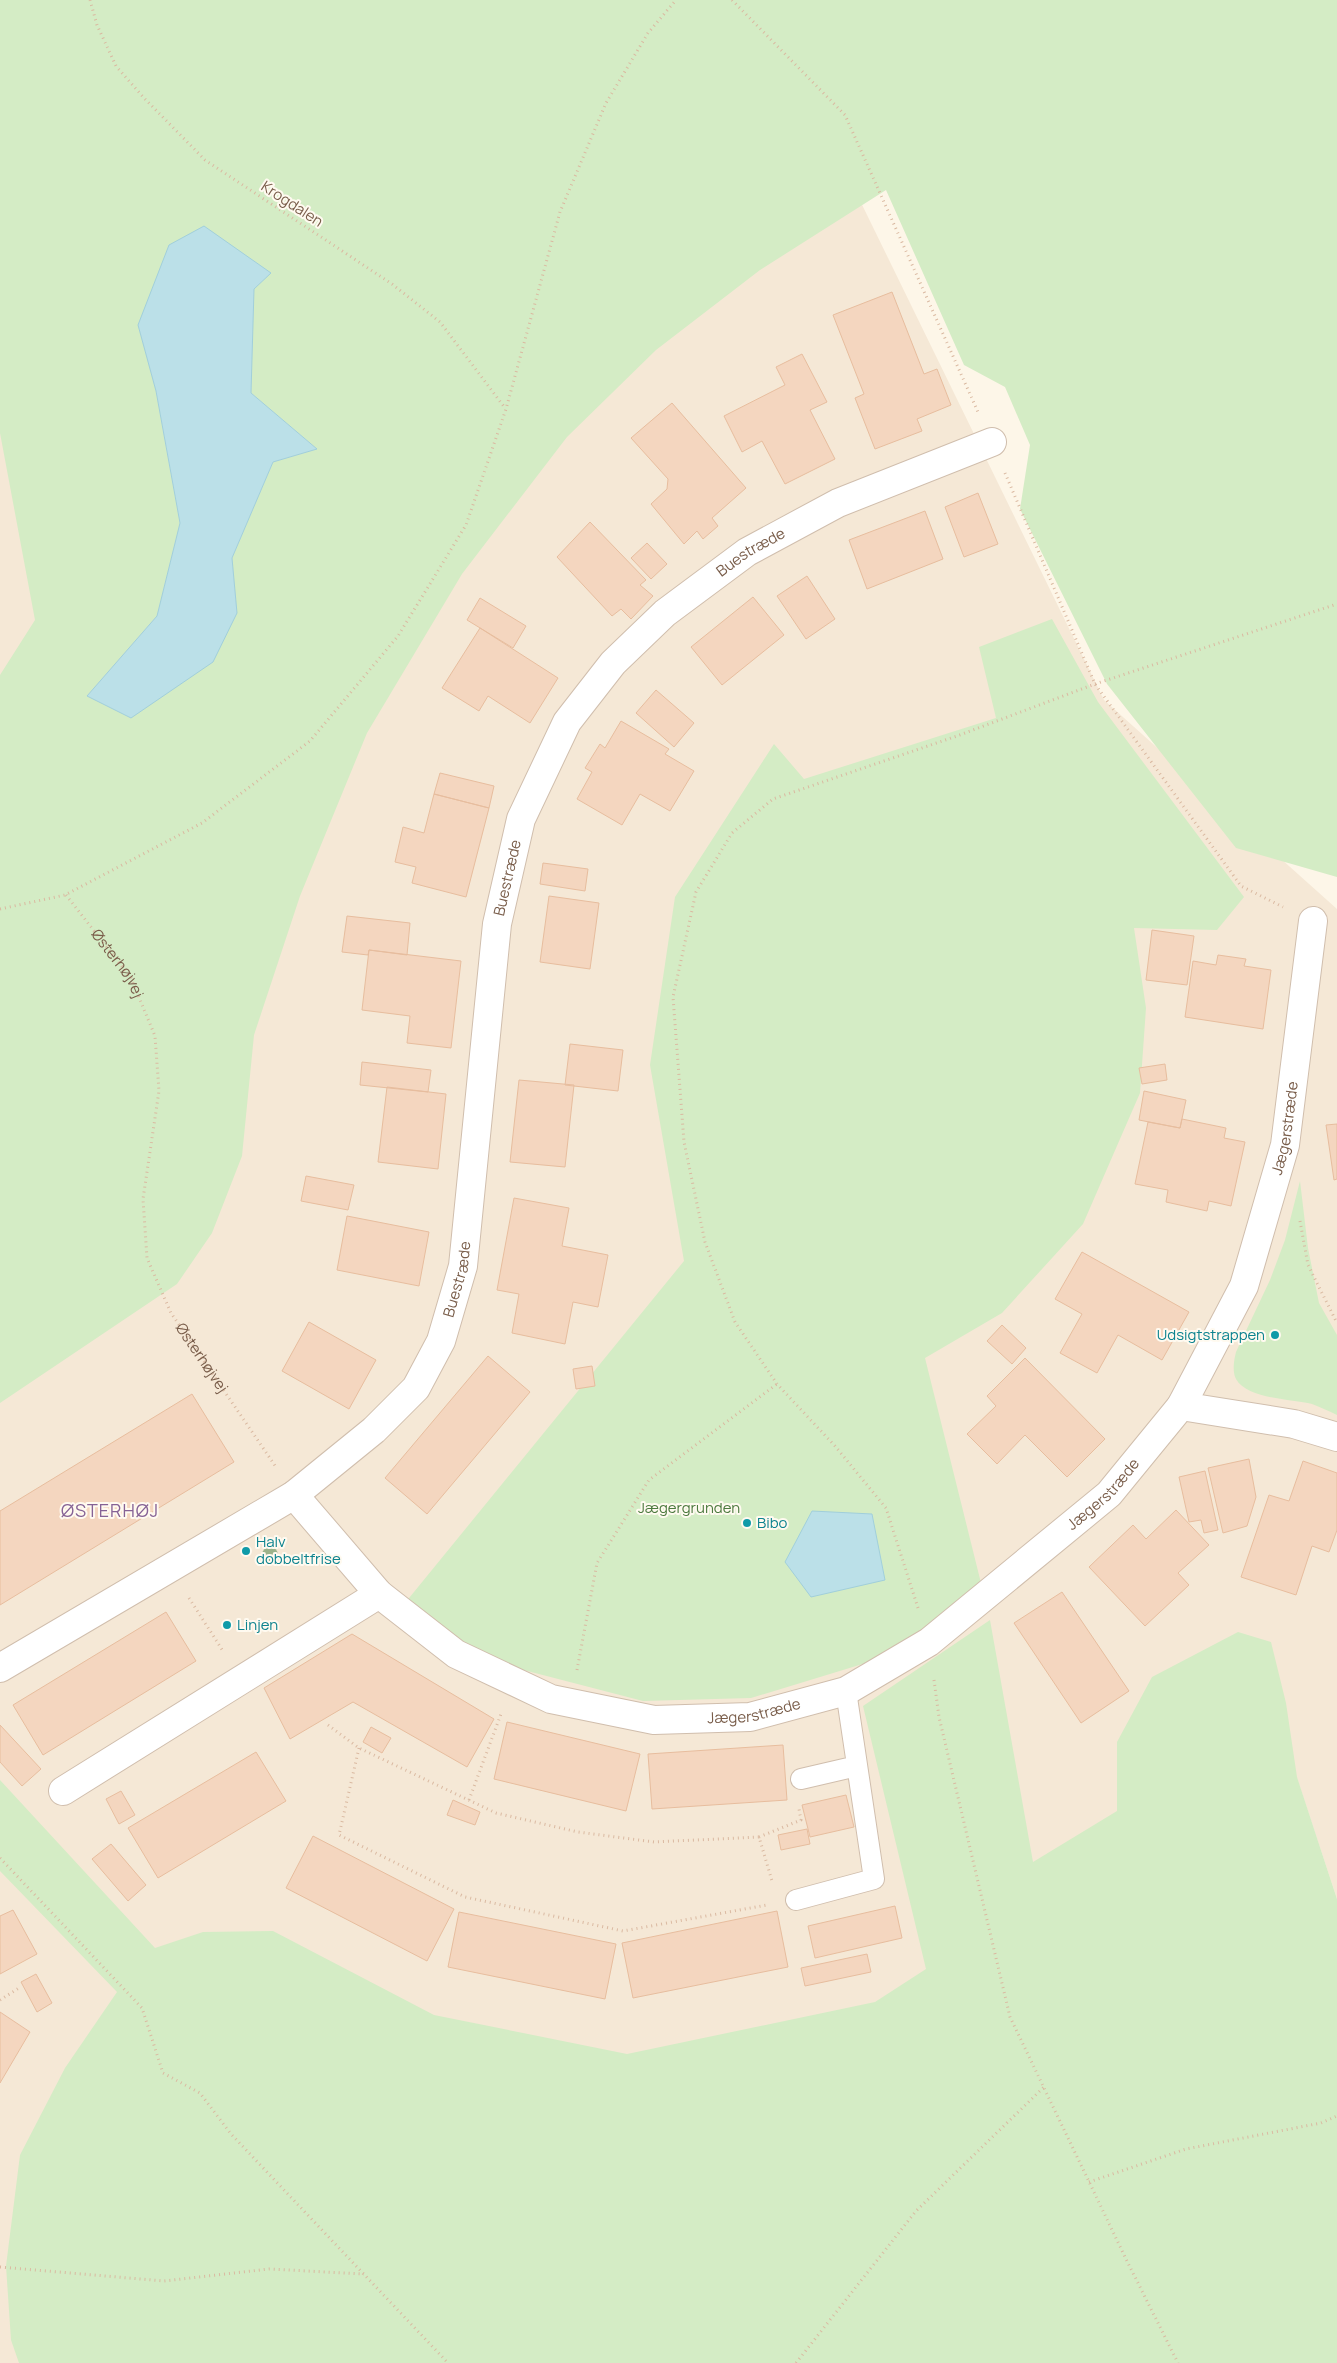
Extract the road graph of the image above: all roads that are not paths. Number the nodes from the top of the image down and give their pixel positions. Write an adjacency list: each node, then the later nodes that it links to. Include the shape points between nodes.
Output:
1 (992, 442): 5 (street, Buestræde, via 838,503 748,552 645,631 613,663 567,722 521,819 506,879 494,944 464,1266 441,1341 416,1388 374,1430)
2 (1313, 921): 3 (street, Jægerstræde, via 1285,1145 1244,1286)
3 (1181, 1406): 4 (street, via 1294,1424); 8 (street, Jægerstræde, via 1109,1494 929,1642)
4 (1337, 1438)
5 (294, 1495): 6 (street, Jægerstræde); 7 (street)
6 (379, 1594): 8 (street, Jægerstræde, via 456,1654 551,1699 571,1704 654,1720 750,1717); 11 (street)
7 (0, 1668)
8 (846, 1691): 9 (lane)
9 (857, 1766): 10 (lane); 12 (lane, via 874,1879)
10 (801, 1779)
11 (63, 1792)
12 (788, 1901)

